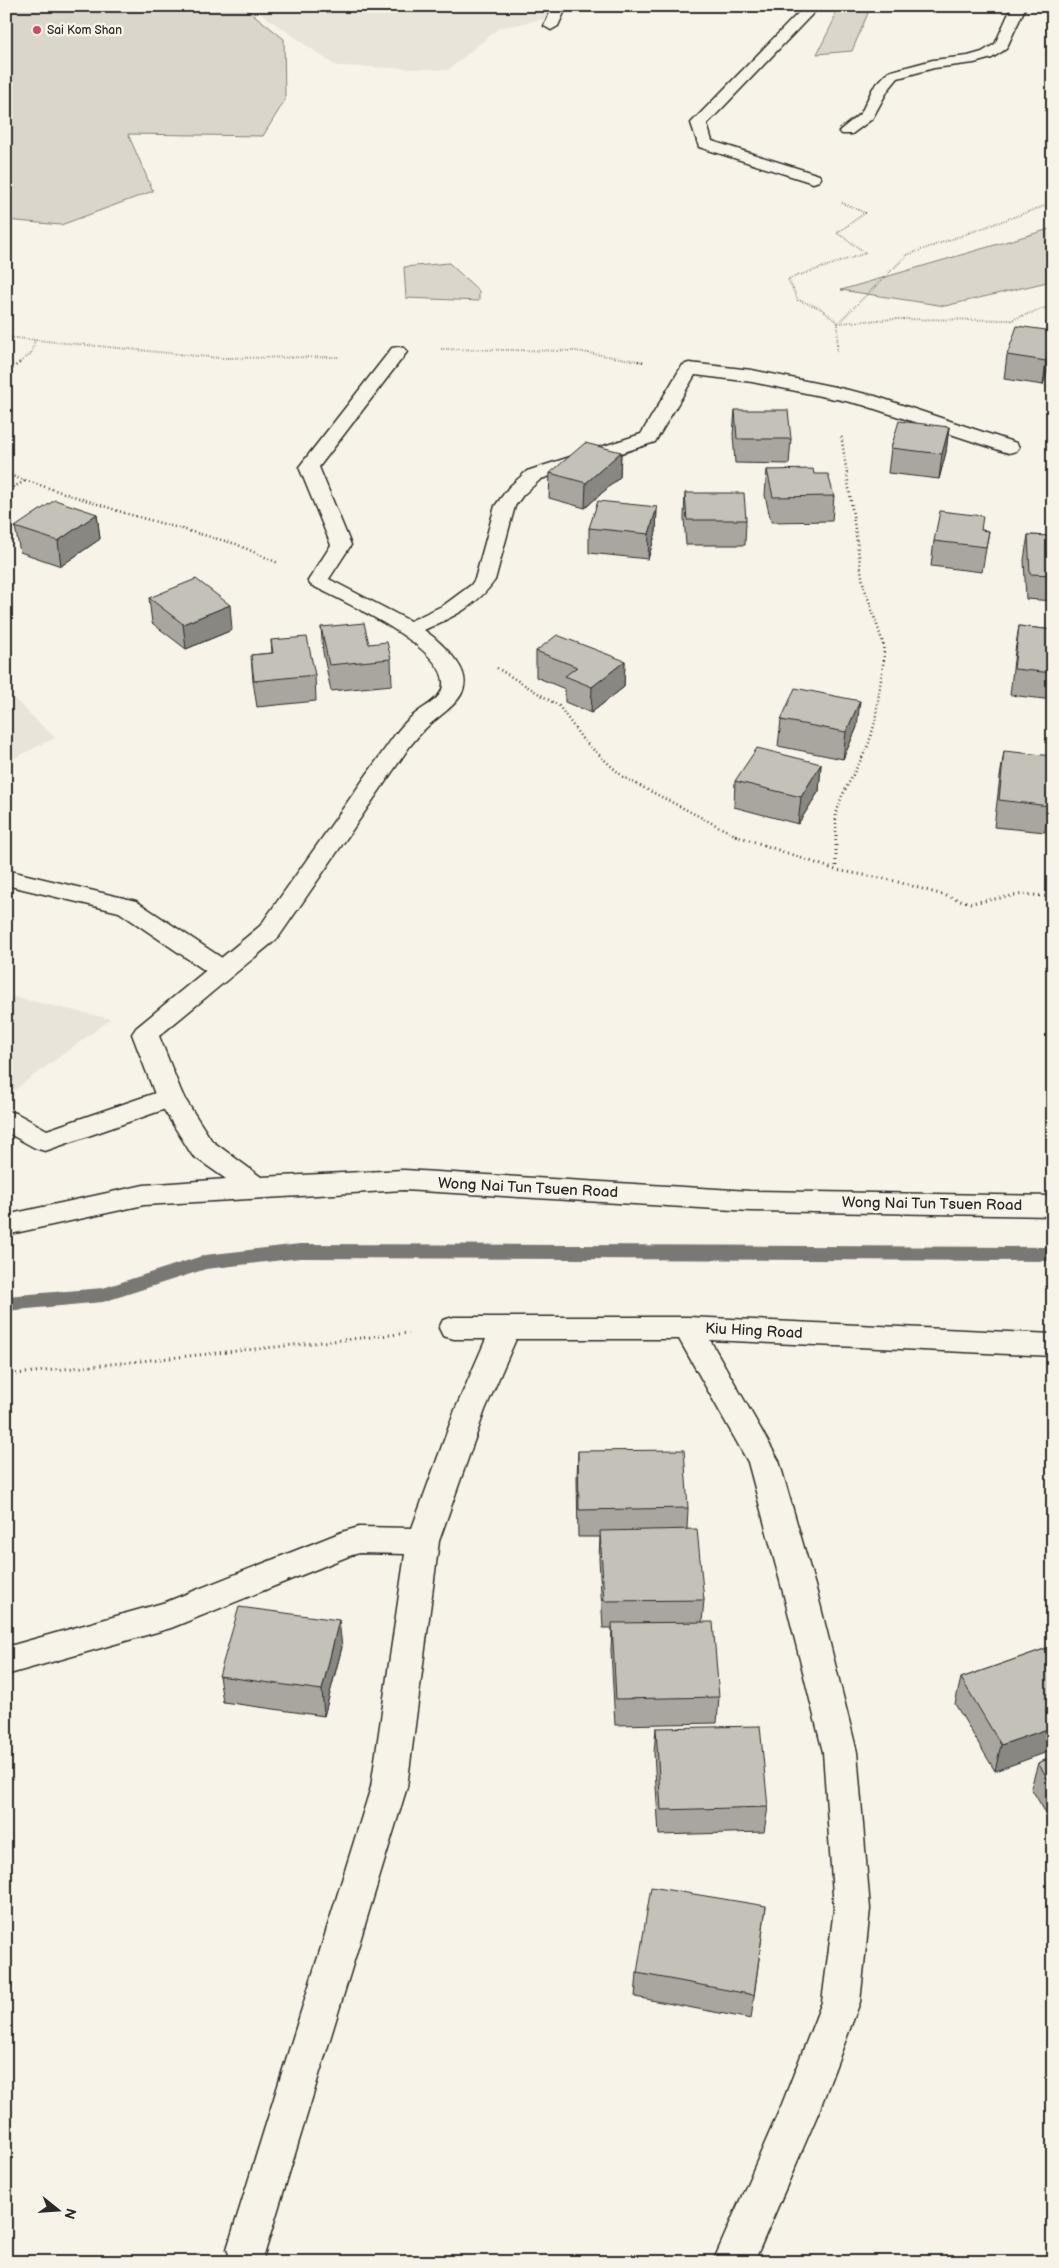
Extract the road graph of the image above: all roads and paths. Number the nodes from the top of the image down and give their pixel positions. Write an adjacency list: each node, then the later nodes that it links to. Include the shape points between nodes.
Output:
1 (560, 6): 4 (street)
2 (813, 6): 6 (street, via 699,123 705,144)
3 (1019, 6): 5 (street, via 1001,46 987,55 893,75 881,88 866,116)
4 (551, 26)
5 (847, 131)
6 (813, 178): 9 (path, via 813,192 865,212 837,233 866,253 788,279 798,300 820,308)
7 (1053, 203): 9 (path, via 907,255)
8 (1053, 305): 9 (path, via 1011,320 894,319)
9 (838, 323): 15 (path)
10 (6, 336): 11 (path)
11 (35, 340): 12 (path, via 219,358 335,357); 14 (path, via 31,354)
12 (398, 352): 13 (path, via 455,348 576,351); 20 (street, via 309,468 341,545)
13 (689, 369): 15 (street, via 752,376); 21 (street, via 648,438 534,475 516,491 505,506 480,588 464,602)
14 (6, 374)
15 (835, 393): 16 (street, via 868,400); 23 (path, via 863,583 884,643 875,722 868,746 836,814)
16 (1009, 447)
17 (6, 474): 18 (path)
18 (25, 481): 19 (path); 20 (path, via 236,544)
19 (6, 491)
20 (318, 581): 21 (street)
21 (410, 628): 26 (street, via 439,653 453,674 454,685 450,695 402,741 269,932)
22 (493, 666): 23 (path, via 554,702 594,753 633,783 743,839)
23 (836, 870): 25 (path, via 891,880 971,903 1024,894)
24 (6, 877): 26 (street, via 127,906)
25 (1053, 898)
26 (222, 970): 27 (street, via 146,1034)
27 (170, 1097): 28 (street, via 45,1141); 29 (street, via 202,1148)
28 (6, 1120)
29 (256, 1187): 30 (street, Wong Nai Tun Tsuen Road, via 404,1180 750,1201); 31 (street, Wong Nai Tun Tsuen Road, via 144,1195)
30 (1053, 1206)
31 (6, 1225)
32 (454, 1328): 33 (street, Kiu Hing Road); 36 (path)
33 (505, 1328): 34 (street, Kiu Hing Road); 37 (street, via 470,1410)
34 (688, 1328): 35 (street, Kiu Hing Road); 40 (street, via 763,1461 796,1578 840,1752 852,1910 842,2002)
35 (1053, 1345)
36 (6, 1374)
37 (423, 1541): 38 (street, via 359,1540 171,1614); 39 (street, via 389,1787)
38 (6, 1660)
39 (247, 2249)
40 (733, 2262)

